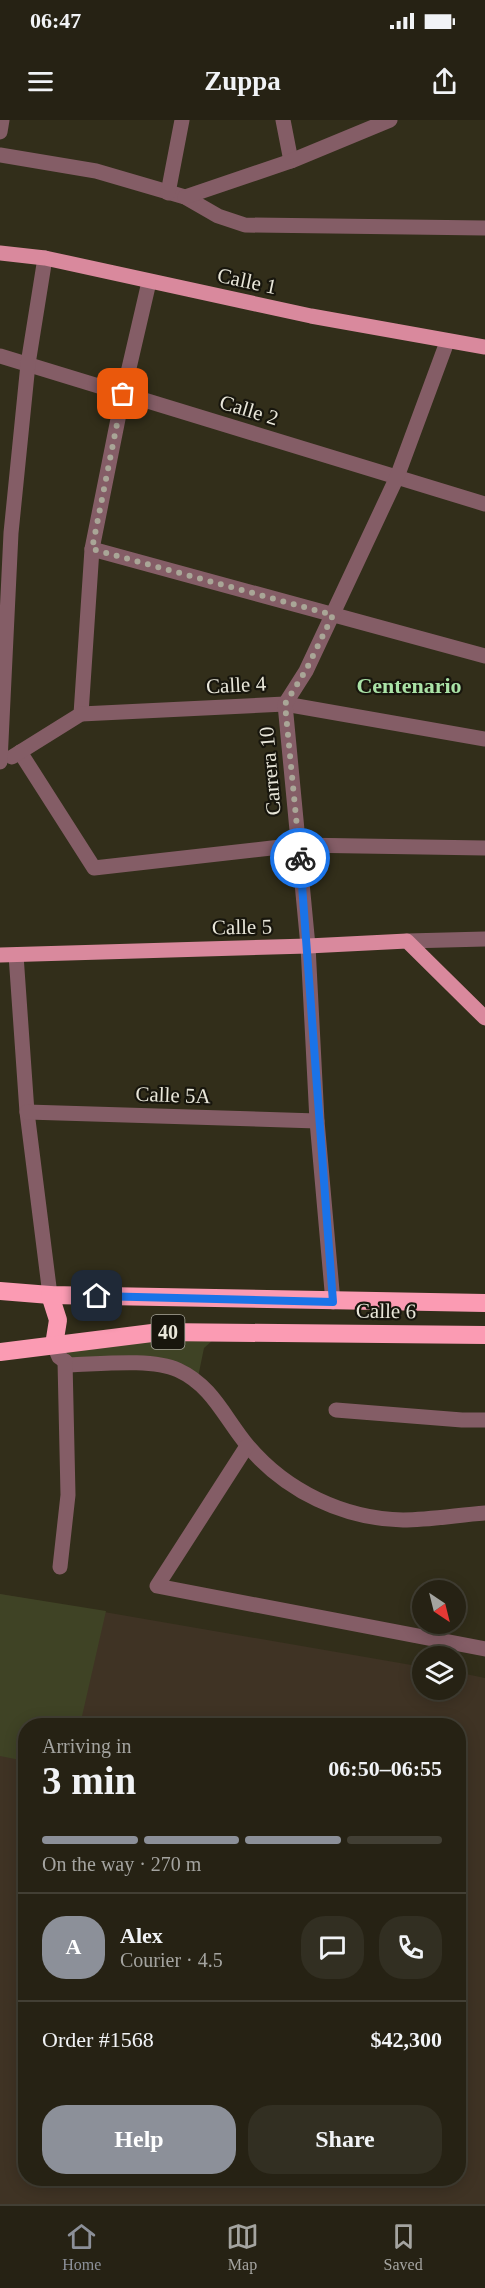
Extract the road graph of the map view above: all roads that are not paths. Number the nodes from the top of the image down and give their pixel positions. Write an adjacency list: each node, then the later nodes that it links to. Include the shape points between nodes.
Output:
1 (2, 120): 5 (street)
2 (182, 120): 8 (street)
3 (283, 120): 7 (street)
4 (390, 120): 7 (street)
5 (0, 132)
6 (0, 155): 8 (street, via 96,171)
7 (291, 161): 9 (street)
8 (168, 194): 9 (street)
9 (185, 197): 10 (street, via 218,216 261,227)
10 (485, 228)
11 (0, 253): 12 (main road, Calle 1)
12 (45, 258): 13 (main road, Calle 1); 17 (street)
13 (149, 282): 14 (main road, Calle 1); 18 (street)
14 (447, 342): 15 (main road, Calle 1); 19 (street, Carrera 10)
15 (485, 347)
16 (0, 356): 17 (street, Calle 2)
17 (28, 364): 18 (street, Calle 2); 21 (street)
18 (123, 394): 19 (street, Calle 2); 22 (street)
19 (397, 477): 20 (street, Calle 2); 23 (street, Carrera 10)
20 (485, 504)
21 (5, 532): 29 (street)
22 (92, 549): 23 (street); 26 (street)
23 (333, 615): 24 (street); 25 (street, Carrera 10)
24 (485, 656)
25 (285, 704): 26 (street, Calle 4); 27 (street, Calle 4); 30 (street, Carrera 10)
26 (81, 714): 28 (street, Calle 4)
27 (485, 739)
28 (21, 752): 29 (street, Calle 4); 30 (street, via 94,868)
29 (0, 763)
30 (298, 845): 31 (street); 34 (street, Carrera 10)
31 (485, 848)
32 (485, 939): 33 (street, Calle 5)
33 (407, 941): 34 (main road, Calle 5); 37 (main road)
34 (308, 946): 36 (main road, Calle 5); 39 (street, Carrera 10)
35 (0, 955): 36 (main road, Calle 5)
36 (16, 955): 38 (street)
37 (485, 1018)
38 (27, 1112): 39 (street, Calle 5A); 41 (street)
39 (318, 1121): 42 (street, Carrera 10)
40 (0, 1291): 41 (highway, Calle 6 / 40)
41 (50, 1295): 42 (highway, Calle 6 / 40); 45 (highway, via 58,1320)
42 (333, 1302): 43 (highway, Calle 6 / 40)
43 (485, 1304)
44 (485, 1335): 45 (highway, Calle 6 / 40, via 160,1332)
45 (54, 1345): 46 (highway, Calle 6 / 40); 47 (street)
46 (0, 1352)
47 (64, 1361): 50 (street, via 70,1365 156,1365 177,1369 218,1401); 52 (street, via 68,1495)
48 (336, 1410): 49 (street)
49 (485, 1420)
50 (247, 1446): 51 (street, via 269,1467 322,1503 403,1520); 53 (street, via 157,1586)
51 (485, 1513)
52 (60, 1567)
53 (485, 1649)

